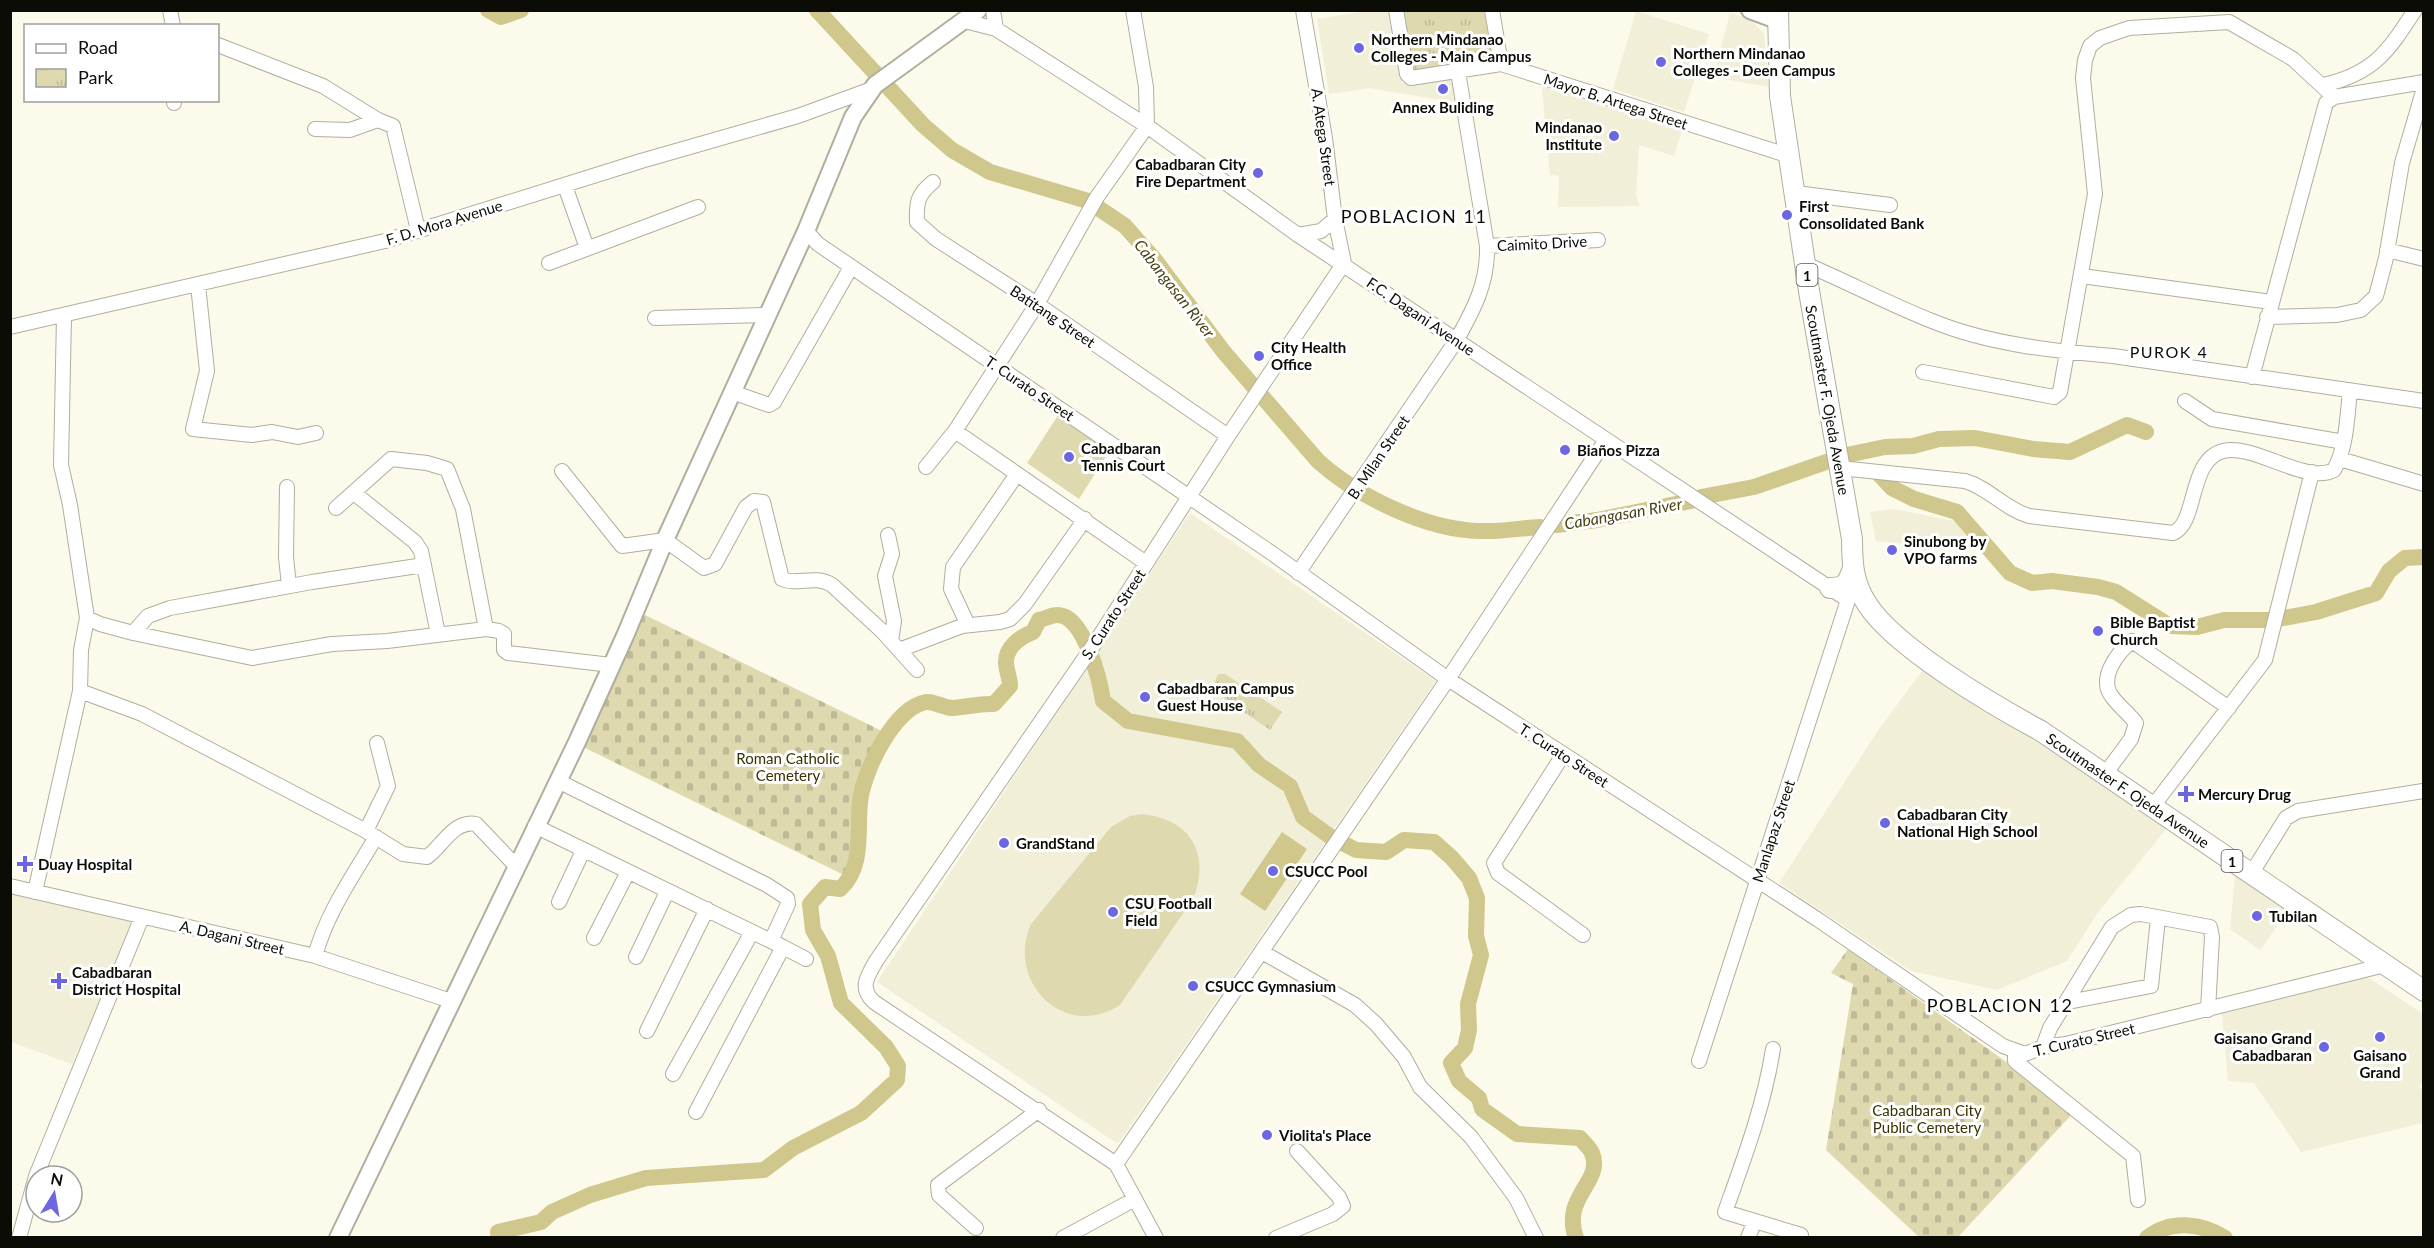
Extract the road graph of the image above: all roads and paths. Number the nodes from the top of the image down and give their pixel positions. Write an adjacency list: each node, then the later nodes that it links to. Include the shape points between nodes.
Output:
1 (993, 10): 11 (street)
2 (1133, 10): 22 (street, via 1146,87)
3 (1303, 10): 31 (street, A. Atega Street)
4 (1396, 10): 14 (street, Mayor B. Artega Street, via 1407,74 1413,78)
5 (1492, 10): 13 (street)
6 (1750, 10): 8 (main road)
7 (2415, 10): 17 (street, via 2389,49 2370,68 2349,79)
8 (1778, 15): 25 (highway, Scoutmaster F. Ojeda Avenue / 1, via 1780,96)
9 (972, 16): 11 (street, F.C. Dagani Avenue); 16 (main road)
10 (2233, 16): 17 (street); 44 (street, via 2129,28 2100,38 2091,46 2083,78 2096,194)
11 (996, 29): 22 (street, F.C. Dagani Avenue)
12 (219, 45): 21 (street, via 323,86)
13 (1500, 64): 14 (street, Mayor B. Artega Street); 25 (street, Mayor B. Artega Street)
14 (1458, 72): 36 (street, B. Milan Street)
15 (2424, 82): 19 (street)
16 (877, 84): 20 (street, F. D. Mora Avenue); 23 (main road)
17 (2323, 85): 19 (street)
18 (2424, 88): 38 (street, via 2402,163)
19 (2334, 97): 46 (street, via 2326,103)
20 (833, 104): 23 (street, via 845,111); 27 (street, F. D. Mora Avenue)
21 (378, 120): 24 (street, via 350,130); 32 (street, via 393,126 398,137)
22 (1147, 126): 33 (street, F.C. Dagani Avenue); 47 (street, via 1088,211)
23 (849, 128): 34 (main road)
24 (315, 129)
25 (1790, 156): 28 (highway, Scoutmaster F. Ojeda Avenue / 1)
26 (933, 182): 47 (street, Batitang Street, via 920,193 916,207 918,222 936,239)
27 (565, 186): 32 (street, F. D. Mora Avenue); 37 (street)
28 (1796, 192): 29 (street); 42 (highway, Scoutmaster F. Ojeda Avenue / 1)
29 (1890, 205)
30 (698, 207): 37 (street)
31 (1335, 219): 33 (street, via 1321,231); 41 (street, A. Atega Street)
32 (418, 230): 45 (street, F. D. Mora Avenue)
33 (1298, 235): 41 (street, F.C. Dagani Avenue)
34 (803, 237): 43 (street, T. Curato Street); 48 (main road)
35 (1598, 240): 36 (street, Caimito Drive)
36 (1487, 246): 53 (street, B. Milan Street, via 1483,287)
37 (587, 248): 40 (street)
38 (2387, 250): 39 (street); 50 (street, via 2376,296 2361,310)
39 (2424, 259)
40 (549, 263)
41 (1344, 263): 53 (street, F.C. Dagani Avenue); 64 (street, S. Curato Street)
42 (1805, 264): 54 (street, via 1933,322 1994,339); 69 (highway, Scoutmaster F. Ojeda Avenue / 1)
43 (851, 267): 55 (street, T. Curato Street); 59 (street, via 774,402 769,405)
44 (2082, 276): 46 (street); 54 (street)
45 (198, 285): 49 (street, F. D. Mora Avenue); 63 (street, via 207,371 193,429 252,435 272,432 298,437)
46 (2271, 302): 50 (street)
47 (1037, 304): 55 (street); 64 (street, Batitang Street)
48 (766, 315): 51 (street); 59 (main road)
49 (64, 316): 52 (street, F. D. Mora Avenue); 89 (street, via 61,465)
50 (2267, 316): 57 (street)
51 (655, 318)
52 (10, 327)
53 (1456, 340): 65 (street, F.C. Dagani Avenue); 85 (street, B. Milan Street)
54 (2068, 352): 56 (street, via 2062,387 2054,397); 57 (street)
55 (997, 366): 62 (street); 76 (street, T. Curato Street)
56 (1923, 372)
57 (2252, 377): 58 (street)
58 (2350, 391): 61 (street); 66 (street)
59 (732, 392): 81 (main road)
60 (2185, 401): 66 (street, via 2212,419)
61 (2424, 401)
62 (955, 431): 68 (street); 72 (street)
63 (316, 433)
64 (1228, 436): 76 (street, S. Curato Street)
65 (1605, 441): 87 (street, F.C. Dagani Avenue); 98 (street)
66 (2344, 442): 67 (street)
67 (2340, 459): 71 (street, via 2331,472); 73 (street)
68 (926, 467)
69 (1840, 468): 71 (street, via 1965,481 1974,483 2014,512 2029,516 2173,533 2185,524 2208,460 2223,451 2239,451); 80 (highway, Scoutmaster F. Ojeda Avenue / 1)
70 (562, 471): 81 (street, via 622,546)
71 (2312, 472): 100 (street, via 2265,660)
72 (1017, 474): 78 (street); 90 (street, via 954,567 951,589)
73 (2424, 484)
74 (287, 487): 86 (street)
75 (354, 493): 77 (street); 83 (street, via 415,542); 92 (street, via 391,459 447,469 463,509)
76 (1190, 499): 82 (street, S. Curato Street); 85 (street, T. Curato Street)
77 (336, 508)
78 (1085, 519): 82 (street); 90 (street, via 1025,604 1010,618)
79 (888, 535): 95 (street, via 892,559 886,572 886,587)
80 (1852, 538): 84 (highway, Scoutmaster F. Ojeda Avenue / 1); 101 (highway, Scoutmaster F. Ojeda Avenue / 1, via 1870,585 1894,617 2006,699)
81 (665, 540): 95 (street, via 706,568 715,564 741,512 752,502 763,502 782,579 827,582); 96 (main road)
82 (1146, 562): 141 (street, S. Curato Street, via 866,978 864,989 874,1002)
83 (424, 565): 86 (street); 94 (street)
84 (1852, 571): 87 (highway, via 1846,585); 91 (highway, Scoutmaster F. Ojeda Avenue / 1, via 1868,606)
85 (1298, 573): 98 (street, T. Curato Street)
86 (289, 586): 93 (street, via 157,612 141,622)
87 (1830, 588): 88 (street, F.C. Dagani Avenue)
88 (1848, 600): 91 (highway); 114 (street, Manlapaz Street)
89 (87, 618): 93 (street); 99 (street)
90 (968, 625): 95 (street)
91 (1886, 627): 101 (highway, Scoutmaster F. Ojeda Avenue / 1, via 1999,709)
92 (486, 629): 94 (street); 96 (street, via 504,634 504,650 508,653)
93 (133, 633): 94 (street, via 252,658 332,644)
94 (438, 634)
95 (895, 646): 97 (street)
96 (611, 665): 105 (main road)
97 (917, 669)
98 (1448, 679): 103 (street, T. Curato Street); 126 (street)
99 (80, 691): 109 (street, via 142,714); 116 (street)
100 (2229, 708): 104 (street, via 2132,640 2117,653 2108,674 2111,696 2136,723 2131,739); 107 (street)
101 (2041, 731): 104 (highway, Scoutmaster F. Ojeda Avenue / 1)
102 (377, 743): 109 (street, via 388,786)
103 (1563, 755): 114 (street, T. Curato Street); 123 (street, via 1494,863 1498,873)
104 (2105, 774): 107 (highway, Scoutmaster F. Ojeda Avenue / 1)
105 (558, 781): 108 (main road); 125 (street, via 787,898)
106 (2423, 791): 113 (street, via 2298,811 2286,818)
107 (2152, 806): 113 (highway, Scoutmaster F. Ojeda Avenue / 1)
108 (535, 826): 110 (street); 111 (main road)
109 (371, 834): 111 (street, via 403,854 427,857 453,830 467,823 476,825); 127 (street, via 321,931)
110 (583, 850): 112 (street); 118 (street)
111 (516, 866): 132 (main road)
112 (628, 872): 117 (street); 124 (street)
113 (2251, 874): 130 (highway, Scoutmaster F. Ojeda Avenue / 1)
114 (1756, 881): 138 (street, T. Curato Street); 139 (street, Manlapaz Street)
115 (10, 886): 116 (street, A. Dagani Street)
116 (35, 892): 120 (street, A. Dagani Street)
117 (667, 892): 119 (street); 128 (street)
118 (559, 902)
119 (707, 909): 122 (street); 135 (street)
120 (142, 917): 127 (street, A. Dagani Street); 144 (street)
121 (2158, 918): 133 (street, via 2131,915 2112,927); 133 (street, via 2151,986); 134 (street, via 2204,925 2212,931)
122 (752, 932): 125 (street); 140 (street)
123 (1583, 935)
124 (594, 938)
125 (777, 944): 129 (street); 142 (street)
126 (1262, 952): 145 (street); 157 (street, via 1355,1005 1376,1024 1404,1057 1420,1087 1477,1145 1516,1198)
127 (315, 956): 132 (street, A. Dagani Street)
128 (636, 957)
129 (806, 959)
130 (2385, 965): 131 (highway, Scoutmaster F. Ojeda Avenue / 1); 134 (street, T. Curato Street)
131 (2424, 991)
132 (451, 1000): 153 (main road)
133 (2068, 1002): 136 (street, via 2050,1028)
134 (2208, 1010): 136 (street, T. Curato Street)
135 (647, 1031)
136 (2043, 1047): 138 (street, T. Curato Street, via 2025,1054)
137 (1773, 1049): 149 (street, via 1753,1134 1725,1212)
138 (2015, 1051): 147 (street, via 2015,1061 2133,1156)
139 (1699, 1061)
140 (673, 1074)
141 (1039, 1110): 145 (street); 150 (street, via 938,1185 939,1195)
142 (696, 1112)
143 (1297, 1151): 156 (street, via 1344,1206)
144 (41, 1164)
145 (1116, 1164): 146 (street)
146 (1135, 1199): 154 (street); 155 (street)
147 (2138, 1200)
148 (24, 1220): 152 (street)
149 (1754, 1223): 151 (street); 158 (street)
150 (976, 1228)
151 (1801, 1235)
152 (19, 1238)
153 (338, 1238)
154 (1063, 1238)
155 (1156, 1238)
156 (1276, 1238)
157 (1536, 1238)
158 (1748, 1238)

